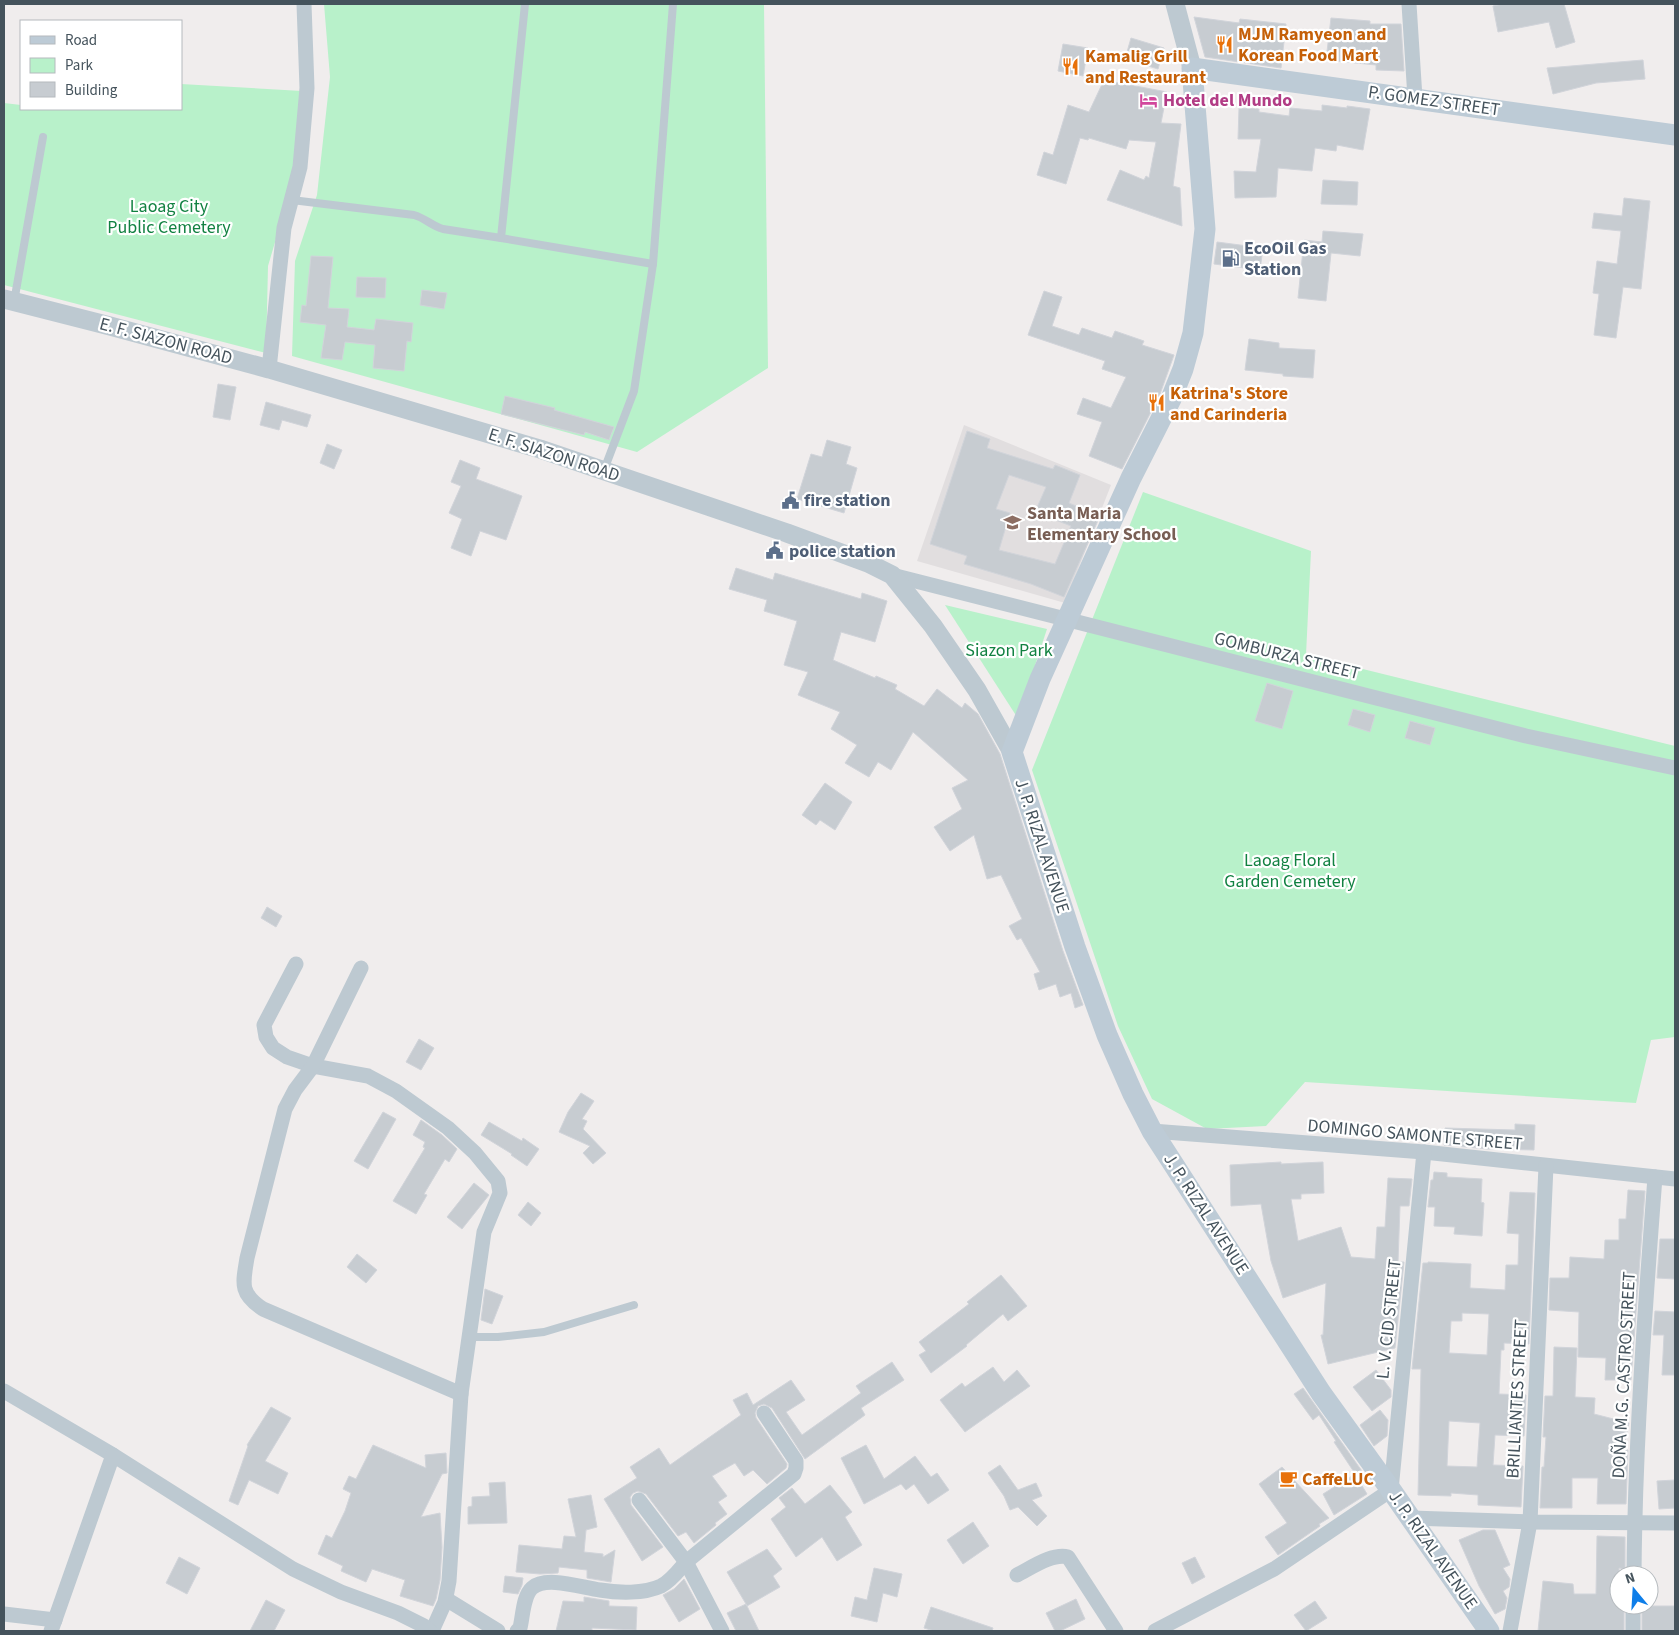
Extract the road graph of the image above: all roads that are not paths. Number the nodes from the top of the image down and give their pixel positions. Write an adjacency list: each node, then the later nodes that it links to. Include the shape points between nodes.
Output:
1 (304, 4): 10 (street, via 307,88 300,167)
2 (525, 4): 11 (lane)
3 (673, 4): 12 (lane)
4 (1175, 4): 6 (street)
5 (1409, 4): 7 (street)
6 (1192, 68): 7 (main road, P. GOMEZ STREET); 17 (main road, via 1204,229 1193,333 1171,399 1131,478)
7 (1415, 98): 8 (main road, P. GOMEZ STREET)
8 (1675, 135)
9 (44, 137): 13 (lane)
10 (292, 200): 11 (lane, via 414,215 443,229); 14 (street, via 284,228)
11 (501, 238): 12 (lane)
12 (652, 264): 15 (lane, via 634,391)
13 (9, 300): 14 (street, E. F. SIAZON ROAD)
14 (269, 369): 15 (street, E. F. SIAZON ROAD)
15 (604, 470): 16 (street, E. F. SIAZON ROAD, via 787,533)
16 (892, 575): 17 (street, GOMBURZA STREET); 18 (street, E. F. SIAZON ROAD, via 933,626 972,683)
17 (1068, 620): 18 (main road, via 1040,679); 19 (street, GOMBURZA STREET, via 1526,736)
18 (1012, 752): 23 (main road, J. P. RIZAL AVENUE, via 1107,1035)
19 (1675, 768)
20 (296, 964): 22 (street, via 264,1025 266,1037 273,1048)
21 (361, 968): 22 (street)
22 (313, 1066): 29 (street, via 368,1076 396,1091 448,1128 498,1181 500,1192 484,1232); 31 (street, via 285,1108 247,1258 245,1292 263,1309)
23 (1152, 1131): 24 (street, DOMINGO SAMONTE STREET); 34 (main road, J. P. RIZAL AVENUE, via 1321,1393)
24 (1424, 1152): 25 (street, DOMINGO SAMONTE STREET); 34 (street, L. V. CID STREET)
25 (1546, 1166): 26 (street, DOMINGO SAMONTE STREET); 37 (street, BRILLIANTES STREET)
26 (1656, 1177): 27 (street, DOMINGO SAMONTE STREET); 38 (street, DOÑA M.G. CASTRO STREET, via 1642,1352)
27 (1675, 1179)
28 (634, 1305): 29 (lane, via 544,1332)
29 (469, 1337): 31 (street)
30 (4, 1392): 33 (street)
31 (462, 1394): 43 (street)
32 (764, 1414): 40 (street, via 796,1461 794,1474)
33 (113, 1455): 46 (street); 47 (street, via 293,1569 398,1613)
34 (1391, 1490): 36 (main road, J. P. RIZAL AVENUE); 52 (street, via 1274,1569)
35 (639, 1500): 40 (street)
36 (1410, 1518): 37 (street); 53 (main road, J. P. RIZAL AVENUE)
37 (1530, 1522): 38 (street); 54 (street, BRILLIANTES STREET)
38 (1634, 1523): 39 (street); 41 (street, DOÑA M.G. CASTRO STREET)
39 (1675, 1523)
40 (686, 1562): 49 (street, via 661,1586 642,1591 601,1590 556,1582 537,1584 528,1593); 50 (street)
41 (1634, 1565)
42 (1017, 1575): 51 (street, via 1051,1558 1068,1557)
43 (446, 1599): 47 (street); 48 (street)
44 (4, 1614): 46 (street)
45 (1633, 1615): 55 (street)
46 (53, 1625)
47 (431, 1631)
48 (498, 1631)
49 (517, 1631)
50 (722, 1631)
51 (1116, 1631)
52 (1155, 1631)
53 (1489, 1631)
54 (1510, 1631)
55 (1633, 1631)

